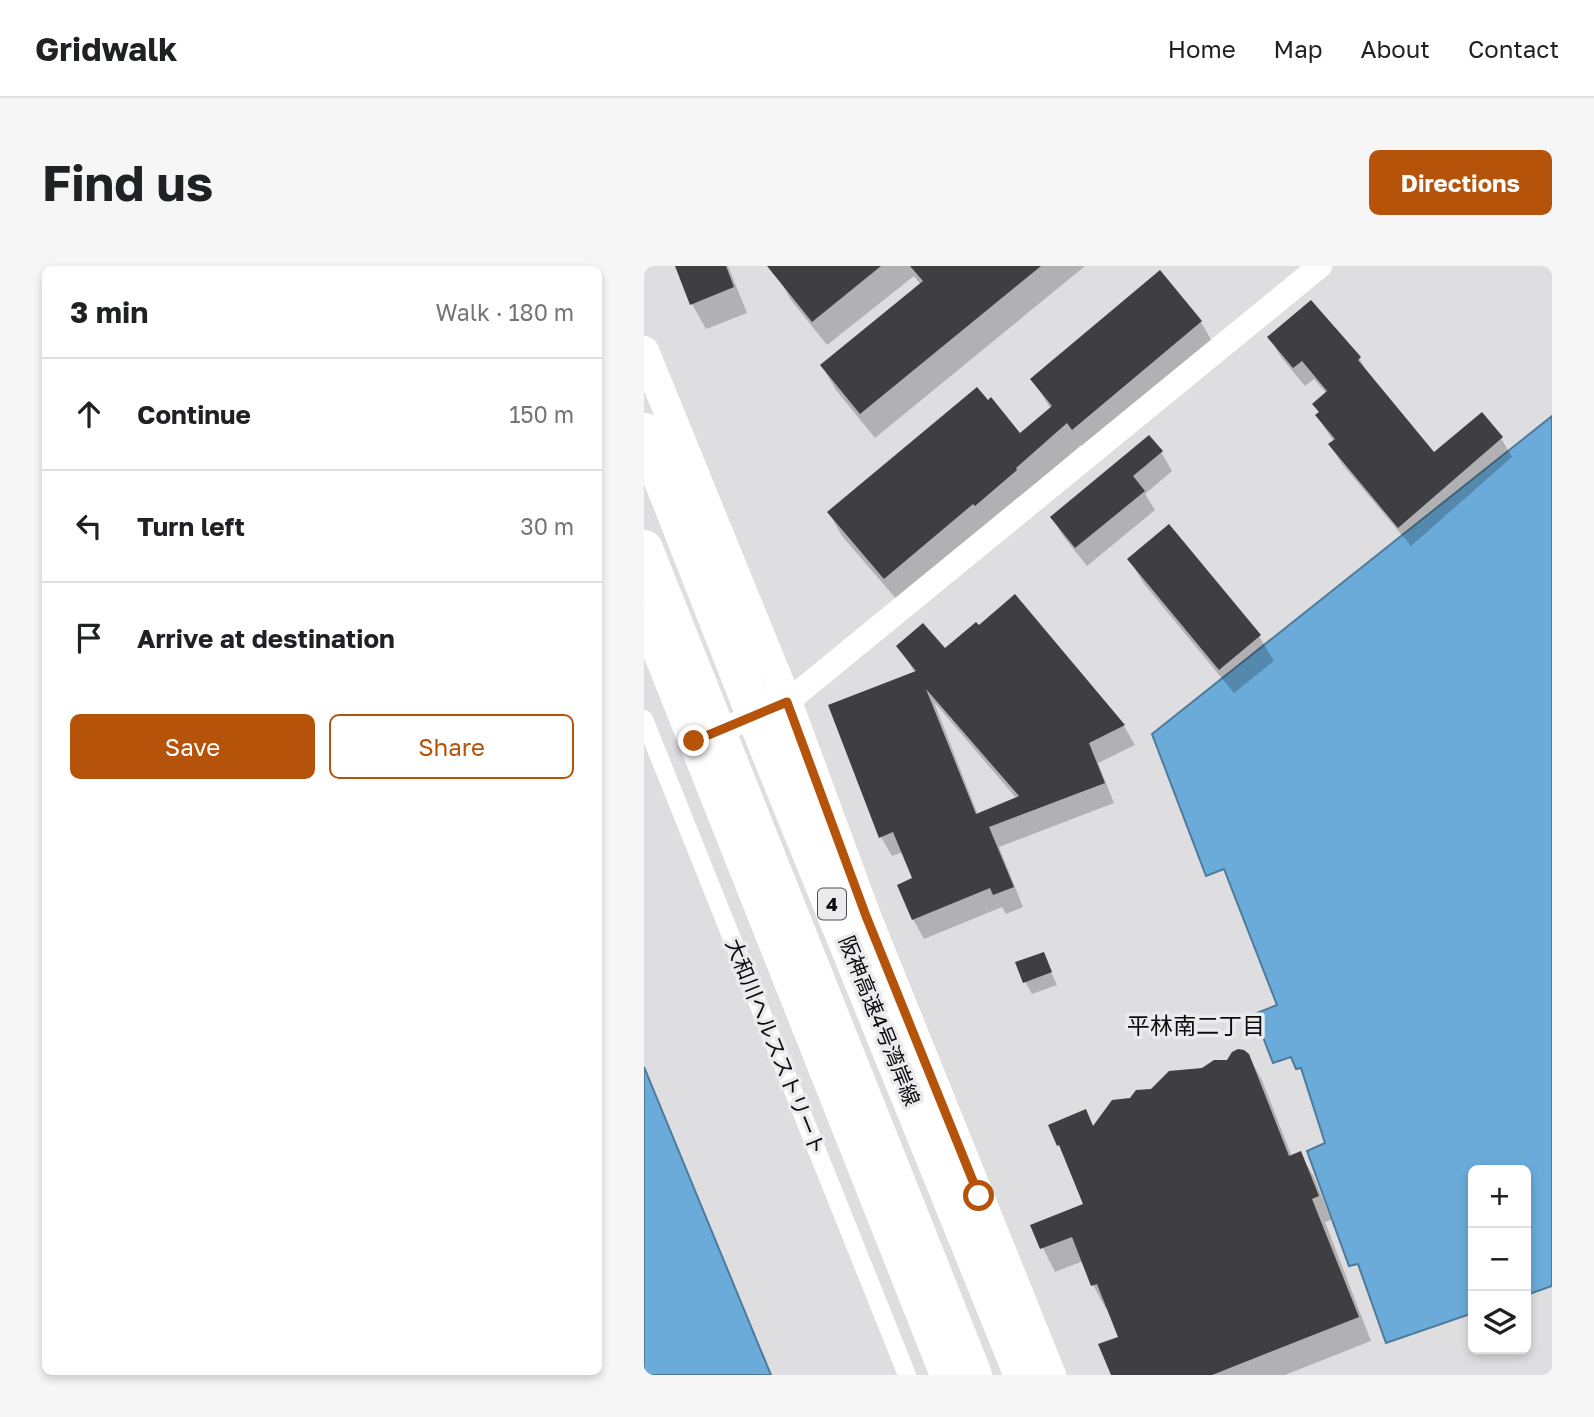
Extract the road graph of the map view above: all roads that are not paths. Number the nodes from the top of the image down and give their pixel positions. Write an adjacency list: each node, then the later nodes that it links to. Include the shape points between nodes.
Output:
1 (1320, 266): 6 (street)
2 (644, 351): 6 (street)
3 (644, 432): 12 (highway, 阪神高速4号湾岸線 / 4)
4 (644, 549): 11 (highway, 阪神高速4号湾岸線 / 4)
5 (644, 617): 8 (street)
6 (787, 702): 8 (street); 13 (street, via 866,916)
7 (644, 719): 9 (street, 大和川ヘルスストリート)
8 (694, 741): 10 (street)
9 (907, 1375)
10 (945, 1375)
11 (973, 1375)
12 (1023, 1375)
13 (1051, 1375)

